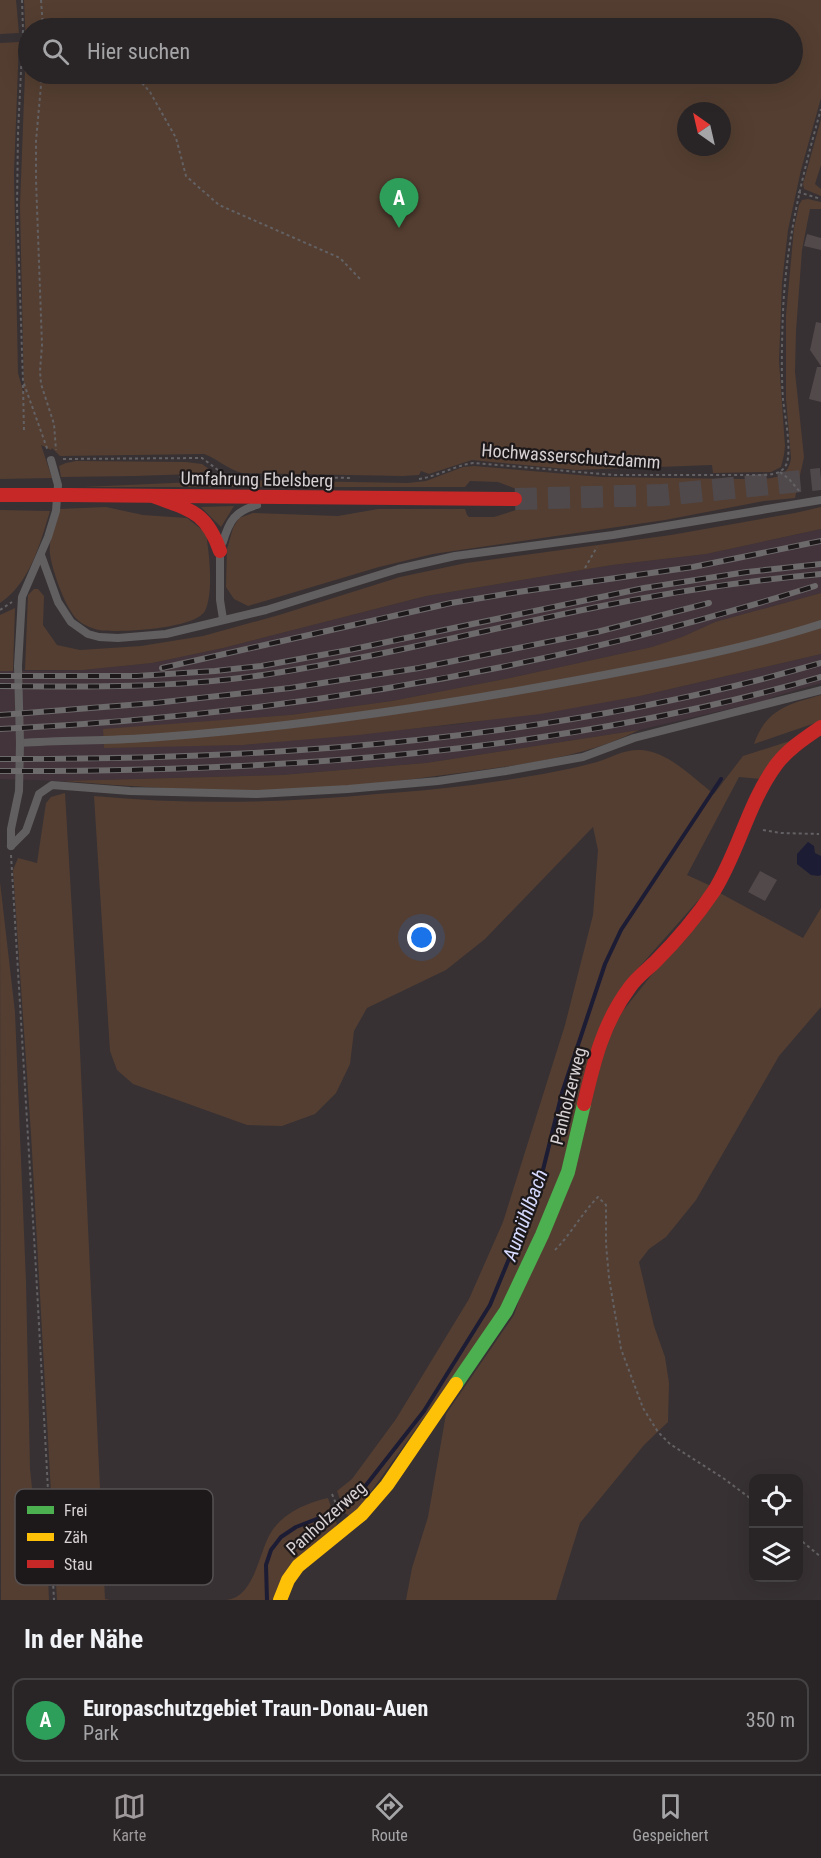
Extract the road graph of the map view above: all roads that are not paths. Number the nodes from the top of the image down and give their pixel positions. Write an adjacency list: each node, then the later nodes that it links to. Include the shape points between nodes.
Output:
1 (51, 460): 8 (lane, via 56,474 57,504)
2 (0, 495): 3 (street, Umfahrung Ebelsberg, bridge)
3 (153, 496): 4 (street, Umfahrung Ebelsberg); 7 (street, via 201,516 209,523)
4 (309, 498): 5 (street, Umfahrung Ebelsberg); 7 (lane, via 240,511 231,522)
5 (514, 499)
6 (821, 500): 9 (lane, via 614,535 455,556)
7 (220, 551): 9 (lane)
8 (41, 555): 9 (lane, via 64,614 88,634 118,638 166,634); 13 (lane, via 22,597 18,666)
9 (223, 619)
10 (821, 624): 13 (lane, via 667,663 488,697 252,729)
11 (821, 690): 13 (lane, via 634,738 583,757 438,781 257,794 52,785 39,794 26,831 11,846 20,791)
12 (821, 728): 14 (street, Panholzerweg, via 797,743 777,763 761,788 715,889 695,918 631,985 608,1020 594,1060 568,1172 506,1311 387,1485 362,1514 298,1566)
13 (20, 743)
14 (280, 1600)

